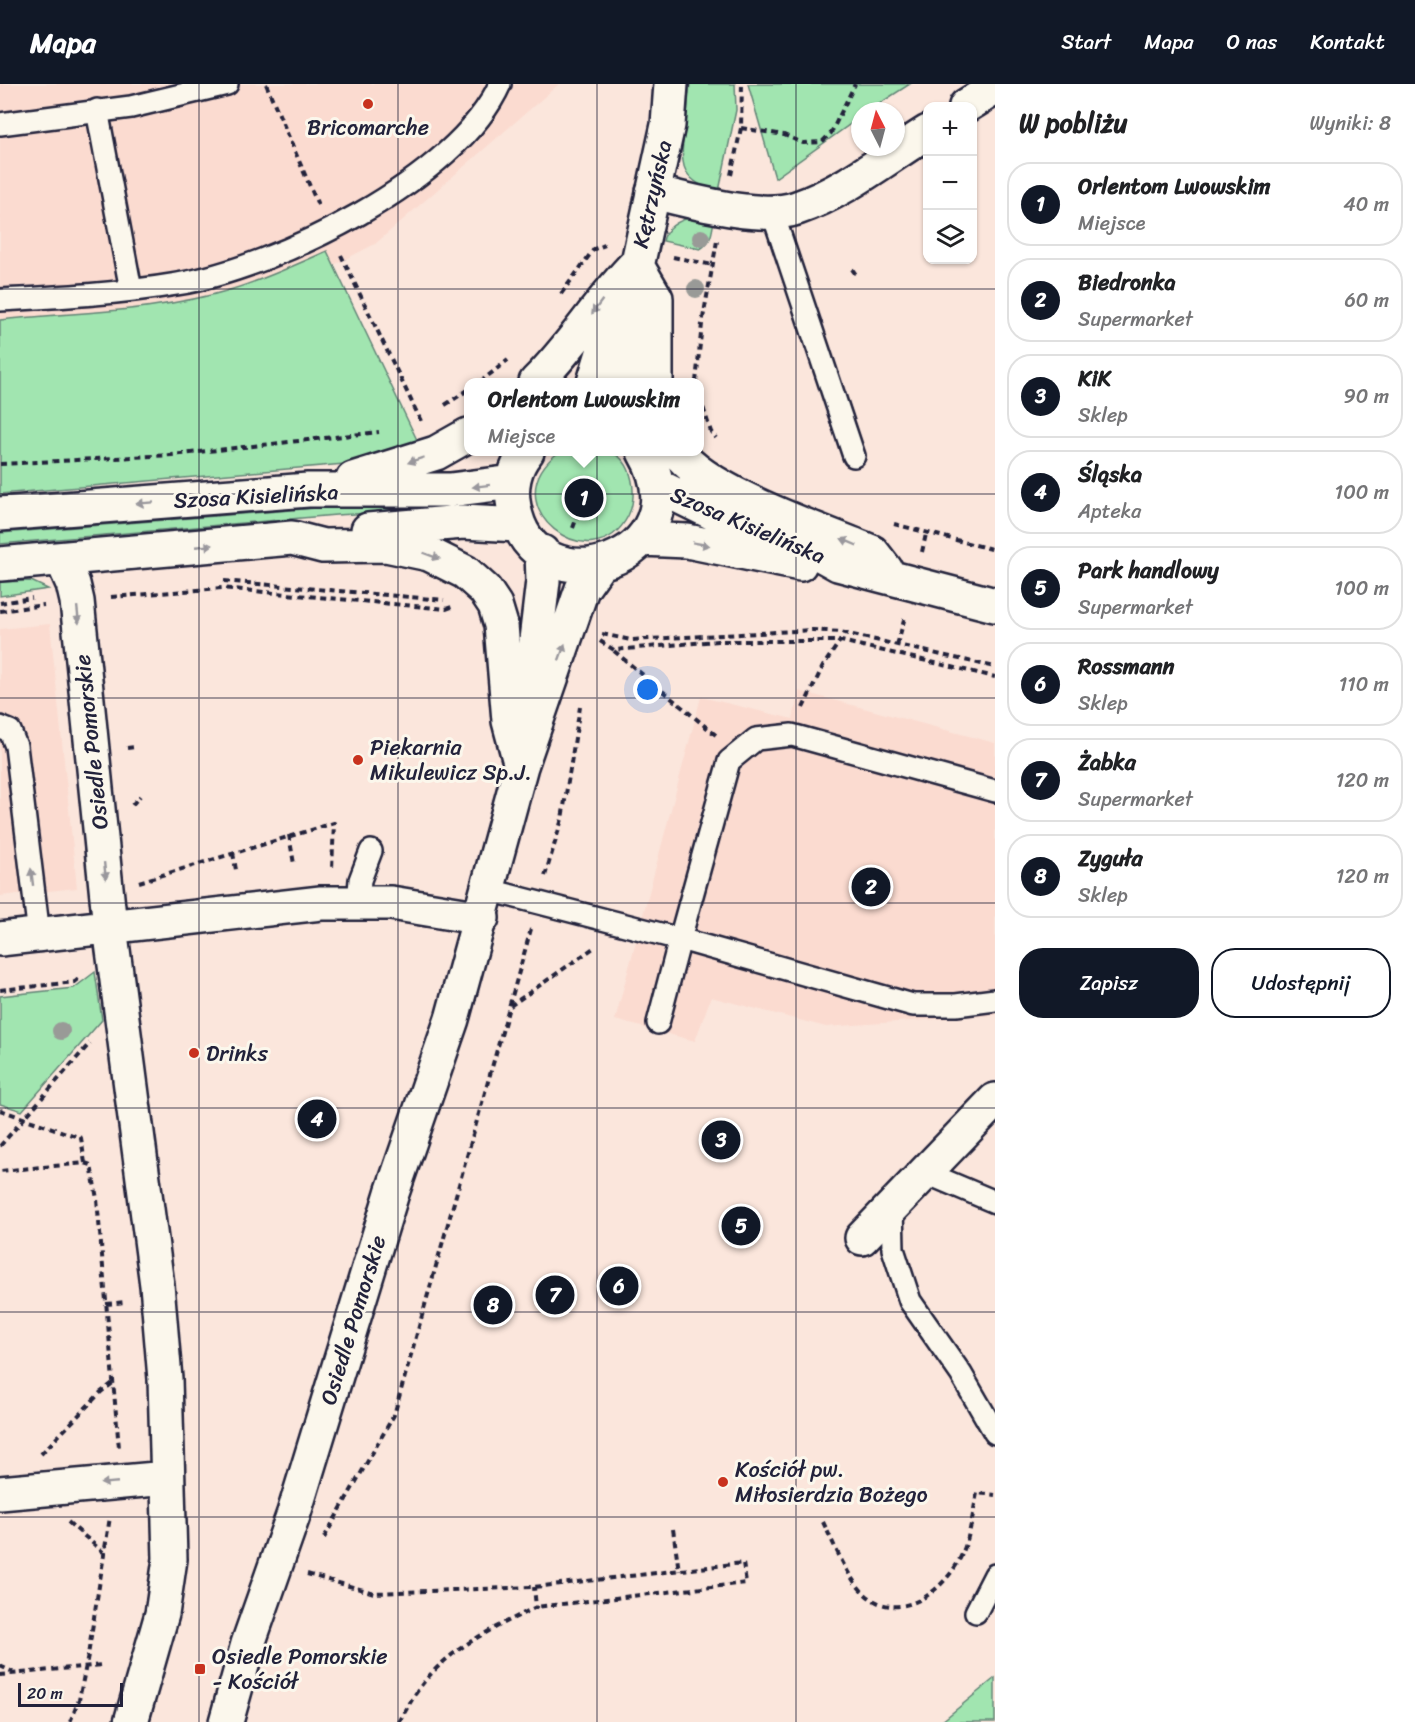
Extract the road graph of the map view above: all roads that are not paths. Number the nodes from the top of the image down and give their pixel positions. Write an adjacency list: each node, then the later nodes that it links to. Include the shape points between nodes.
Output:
1 (227, 84): 6 (lane, via 131,107)
2 (500, 84): 12 (lane, via 491,104 444,154 375,206 262,260 221,274)
3 (671, 84): 9 (street, Kętrzyńska, via 668,125)
4 (995, 88): 5 (street)
5 (972, 102)
6 (97, 110): 7 (lane); 12 (lane)
7 (0, 124)
8 (923, 135): 10 (street, via 796,209)
9 (653, 192): 10 (street, via 723,208); 11 (street, Kętrzyńska)
10 (772, 211): 23 (lane)
11 (626, 255): 14 (street, Kętrzyńska); 15 (street, one-way to 15, via 609,290); 18 (street, via 656,298)
12 (131, 290): 13 (lane)
13 (0, 300)
14 (630, 303): 16 (street, via 610,330); 17 (street, via 633,333)
15 (540, 378)
16 (595, 378)
17 (627, 378)
18 (656, 378)
19 (464, 437): 26 (street, one-way to 26, via 436,453 380,472)
20 (525, 456): 24 (street)
21 (646, 456): 25 (street)
22 (682, 456): 36 (street, one-way to 22, via 872,552 726,490 699,473)
23 (854, 456)
24 (513, 482): 26 (street, Szosa Kisielińska, one-way to 26, via 450,490); 28 (street, via 512,497)
25 (658, 486): 30 (street, via 657,505); 34 (street, Szosa Kisielińska, via 715,514 812,549)
26 (308, 490): 27 (street, Szosa Kisielińska, one-way to 27)
27 (0, 514)
28 (519, 525): 29 (street, Szosa Kisielińska, via 453,522); 31 (street, via 528,541)
29 (292, 538): 32 (street, Szosa Kisielińska, one-way to 29); 39 (street, one-way to 39, via 323,546 386,545 429,554 465,572 485,590 501,625 508,721)
30 (642, 540): 34 (street, Szosa Kisielińska, one-way to 34, via 687,541 806,566); 35 (street, via 630,551)
31 (542, 552): 35 (street, via 561,563); 39 (street, via 543,581)
32 (62, 559): 33 (street); 44 (street, Osiedle Pomorskie, one-way to 44, via 77,601)
33 (0, 564)
34 (838, 564): 36 (street, Szosa Kisielińska)
35 (599, 565): 39 (street, one-way to 35, via 582,589)
36 (893, 578): 37 (street, Szosa Kisielińska)
37 (995, 605)
38 (0, 727): 45 (lane, one-way to 38, via 16,746 10,731)
39 (521, 766): 43 (street, Osiedle Pomorskie)
40 (995, 791): 47 (lane, via 792,735 756,739 729,761)
41 (371, 851): 42 (lane, via 360,880)
42 (358, 902): 43 (street); 44 (street)
43 (486, 904): 47 (lane, via 538,902); 61 (street, Osiedle Pomorskie)
44 (110, 927): 45 (street); 56 (street, Osiedle Pomorskie, via 158,1285)
45 (39, 935): 46 (street)
46 (0, 939)
47 (680, 939): 48 (lane, via 914,1005); 49 (lane)
48 (995, 1000)
49 (658, 1023)
50 (995, 1100): 51 (street)
51 (924, 1172): 52 (lane); 53 (street)
52 (995, 1202)
53 (892, 1206): 54 (street); 55 (lane, via 893,1249 910,1301 961,1374)
54 (862, 1238)
55 (995, 1433)
56 (167, 1478): 57 (street, one-way to 57); 60 (street, Osiedle Pomorskie, via 170,1560 162,1614)
57 (0, 1493)
58 (995, 1575): 59 (lane)
59 (976, 1612)
60 (131, 1722)
61 (226, 1722)

